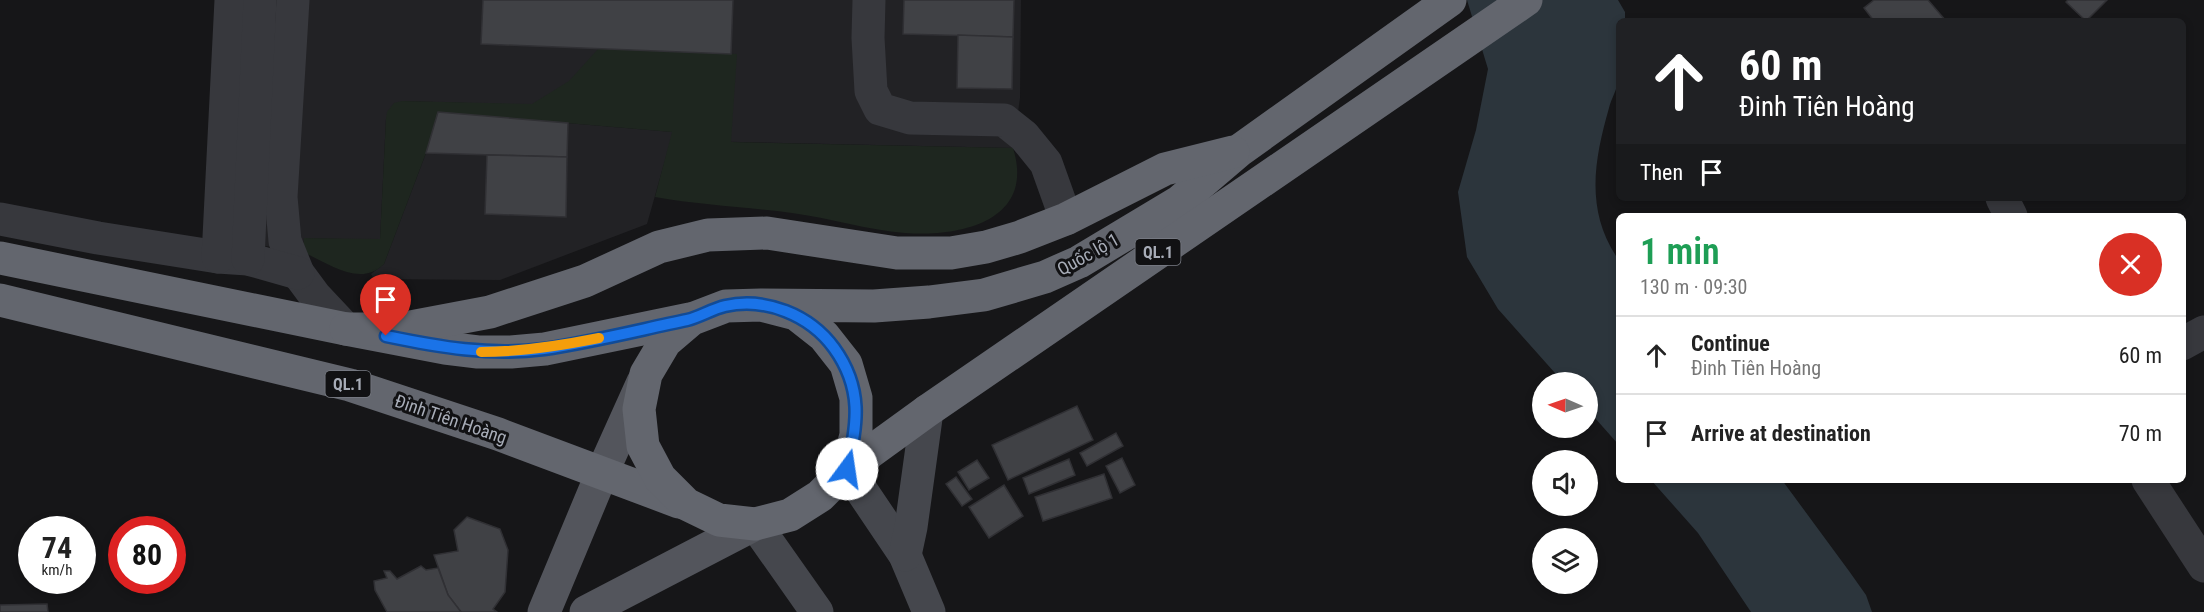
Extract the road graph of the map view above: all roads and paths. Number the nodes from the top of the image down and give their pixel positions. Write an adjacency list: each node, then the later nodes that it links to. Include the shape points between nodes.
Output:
1 (231, 0): 11 (street)
2 (260, 0): 11 (street)
3 (293, 0): 12 (street, via 281,197 285,241)
4 (869, 0): 9 (street, via 871,91 880,109 910,118 1004,120 1024,136 1046,163)
5 (1450, 0): 7 (highway, Quốc lộ 1 / QL.1)
6 (1526, 0): 20 (highway, Quốc lộ 1 / QL.1)
7 (1240, 150): 9 (highway, via 1165,169); 14 (highway, Quốc lộ 1 / QL.1, via 1179,202 1045,278 984,295 896,304)
8 (0, 219): 11 (street)
9 (1066, 219): 16 (highway, via 1020,237 951,253 870,250 767,233 708,235 659,247 585,281 490,312 400,329)
10 (0, 258): 16 (highway, QL.1)
11 (233, 258): 12 (street)
12 (298, 273): 16 (street)
13 (0, 300): 22 (highway, Đinh Tiên Hoàng / QL.1, via 350,385)
14 (762, 305): 15 (highway, QL.1, via 726,306); 21 (highway, QL.1, via 796,314 825,336 846,364 856,398 856,435)
15 (692, 319): 16 (highway, QL.1, via 545,349 511,352 445,348); 19 (highway, QL.1, via 665,342)
16 (346, 329)
17 (2204, 332): 18 (street)
18 (2186, 342)
19 (646, 374): 22 (main road); 24 (highway, QL.1, via 639,409 643,446 660,478)
20 (927, 411): 21 (highway, Quốc lộ 1 / QL.1); 26 (main road)
21 (847, 469): 25 (highway, QL.1, via 820,496 790,515); 26 (main road)
22 (602, 473): 24 (highway, Đinh Tiên Hoàng / QL.1); 28 (main road)
23 (2150, 483): 27 (street)
24 (686, 504): 25 (highway, QL.1, via 719,520)
25 (755, 524): 29 (main road); 30 (main road)
26 (905, 555): 31 (main road)
27 (2203, 564)
28 (544, 612)
29 (586, 612)
30 (817, 612)
31 (929, 612)

